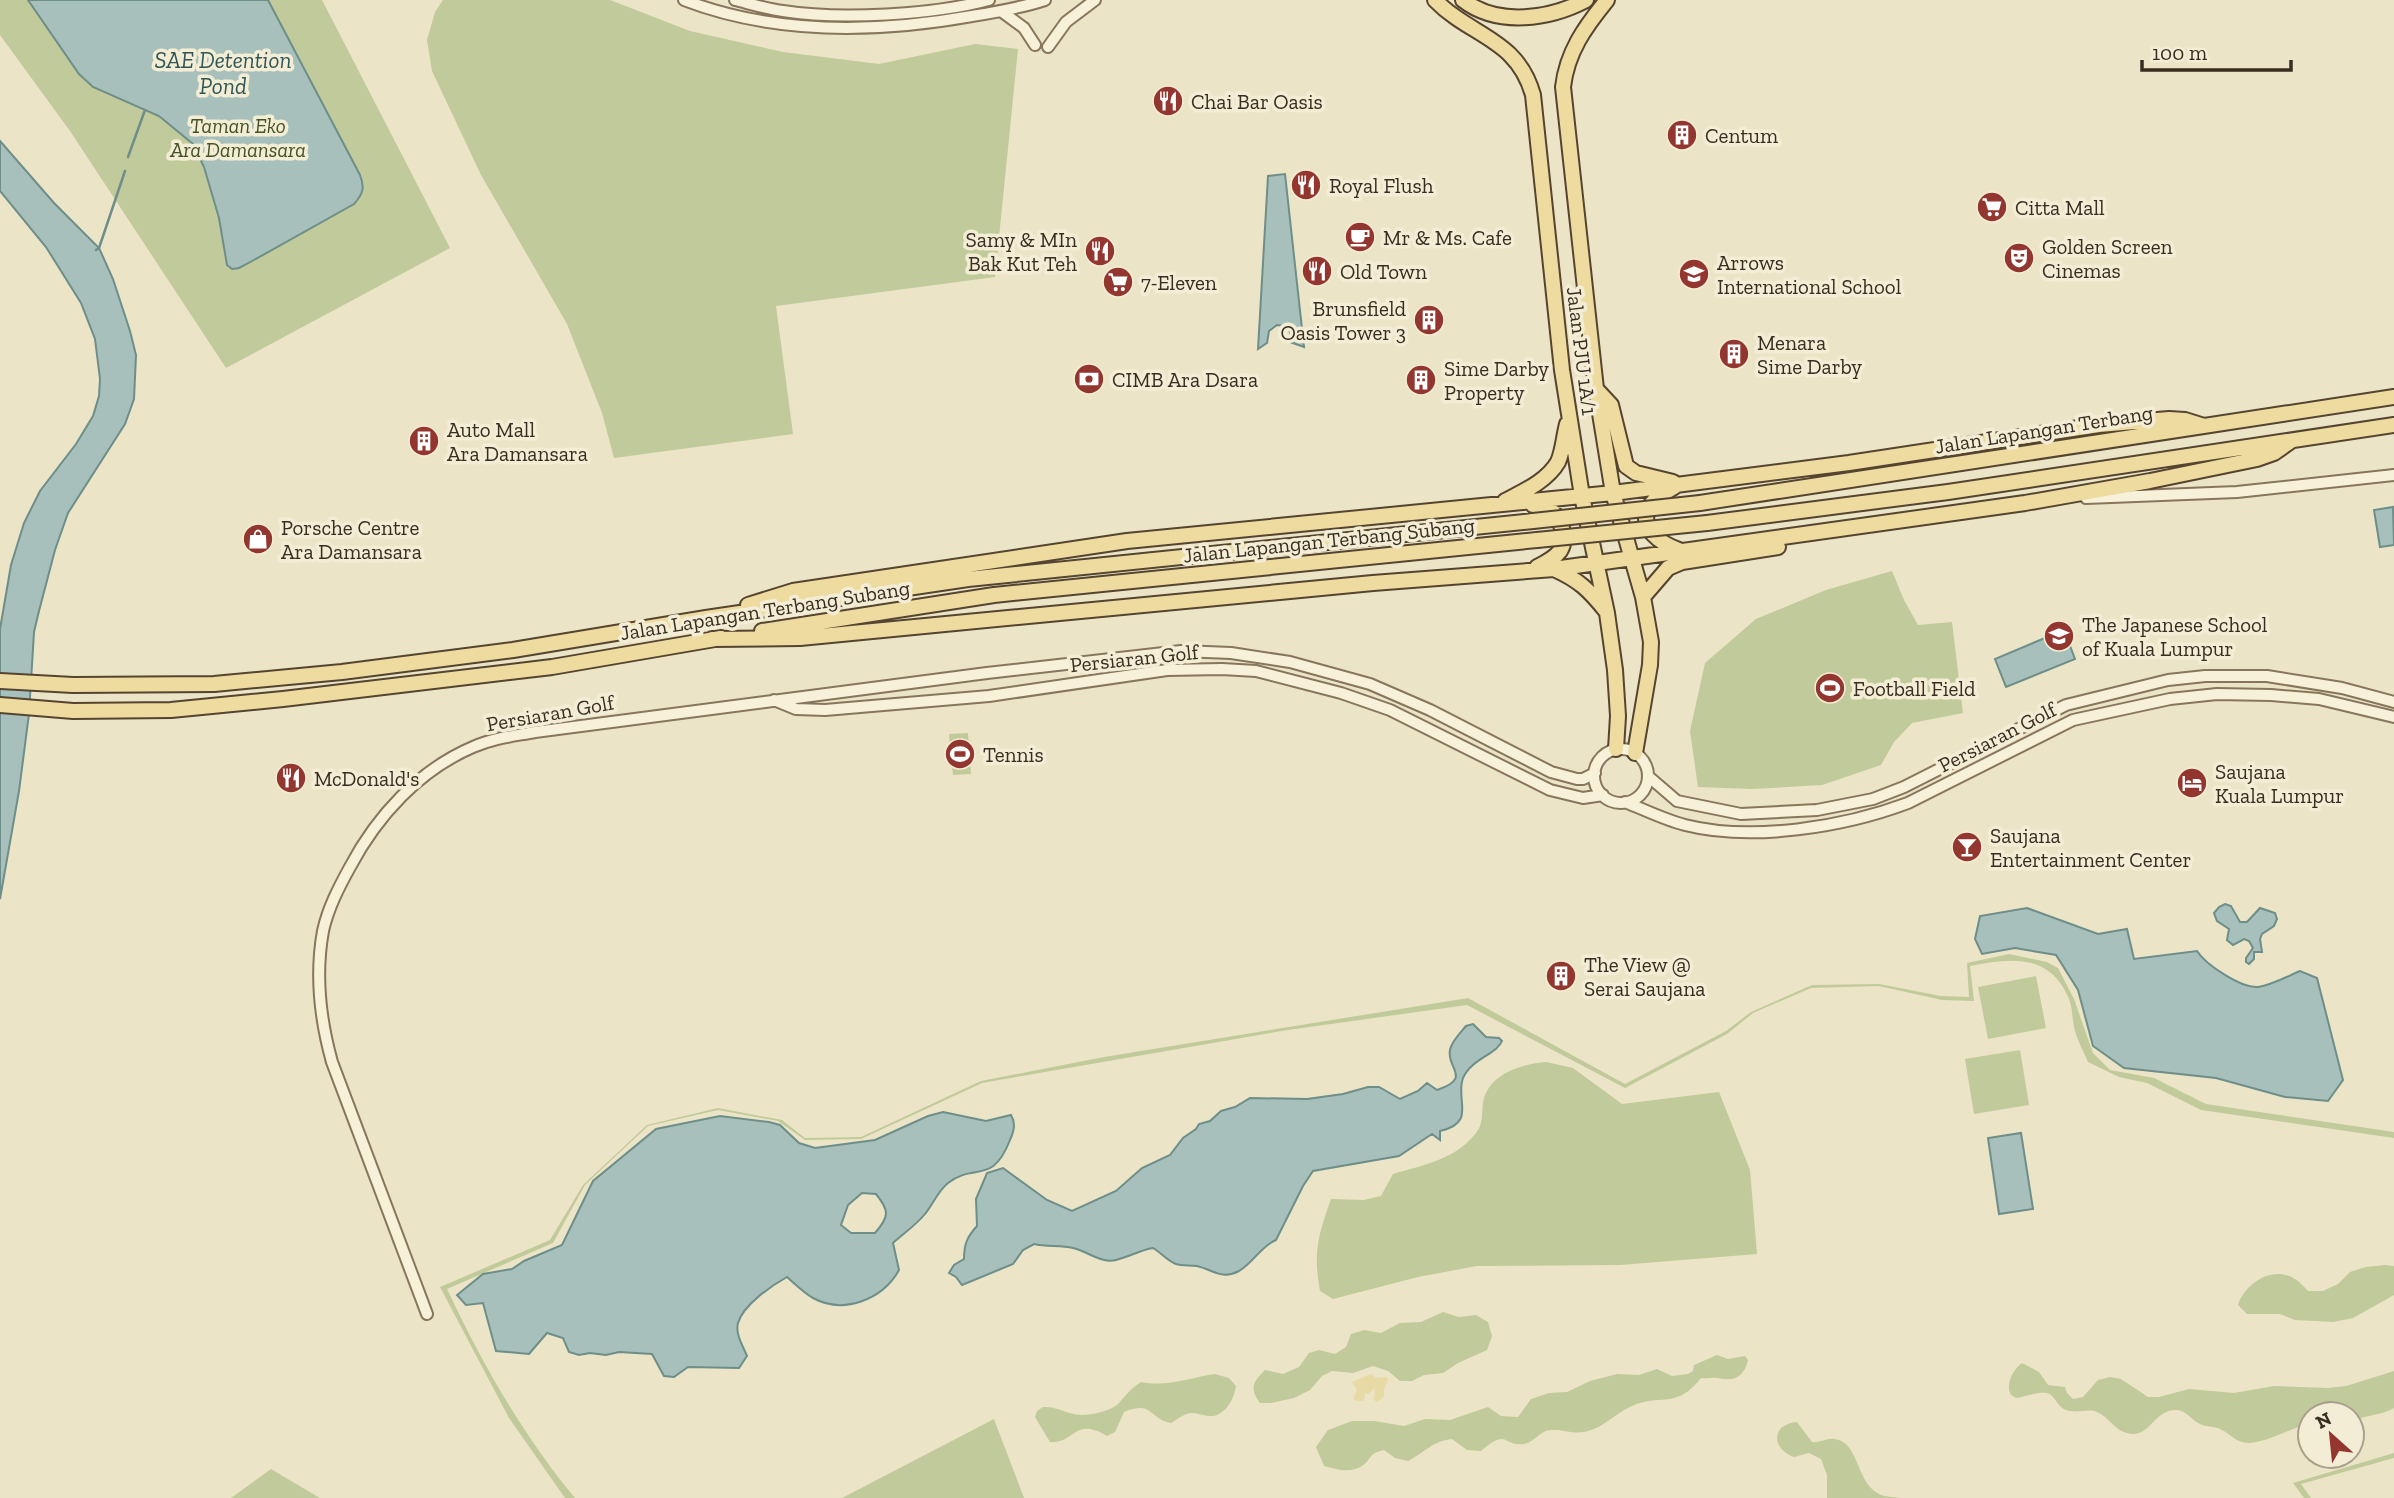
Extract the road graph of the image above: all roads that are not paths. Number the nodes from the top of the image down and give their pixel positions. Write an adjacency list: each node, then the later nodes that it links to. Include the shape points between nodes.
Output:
1 (684, 0): 11 (street, via 751,19 852,28 926,24)
2 (735, 0): 10 (street, via 782,11 864,15)
3 (989, 0): 10 (street)
4 (1045, 0): 11 (street)
5 (1095, 0): 13 (street, via 1066,23)
6 (1436, 0): 16 (main road, Jalan PJU 1A/1, via 1502,46 1530,82)
7 (1463, 0): 8 (main road, via 1480,10 1519,17 1568,10)
8 (1586, 0)
9 (1607, 0): 14 (main road, Jalan PJU 1A/1, via 1577,42 1563,87)
10 (979, 2)
11 (1001, 11): 12 (street, via 1024,28)
12 (1035, 46)
13 (1048, 47)
14 (1596, 389): 21 (main road, via 1611,405 1626,466); 22 (main road, Jalan PJU 1A/1)
15 (2394, 397): 18 (main road, Jalan Lapangan Terbang)
16 (1569, 415): 23 (main road, Jalan PJU 1A/1); 26 (main road, via 1558,461 1540,482)
17 (2394, 425): 19 (main road)
18 (2204, 426): 21 (main road, via 2185,419 2099,425); 27 (main road, Jalan Lapangan Terbang, bridge, via 1700,503)
19 (2291, 441): 25 (main road, via 2257,459); 37 (main road, Jalan Lapangan Terbang Subang, bridge, via 1707,523 994,595)
20 (2394, 475): 25 (street, via 2237,492)
21 (1680, 484): 22 (main road); 29 (main road, via 1655,500 1646,517 1660,543)
22 (1613, 493): 23 (main road); 30 (main road, Jalan PJU 1A/1)
23 (1581, 496): 24 (main road); 31 (main road, Jalan PJU 1A/1)
24 (1522, 502): 26 (main road); 33 (main road, via 1550,510 1562,531 1561,549)
25 (2025, 503): 28 (main road)
26 (1497, 505): 36 (main road, via 1114,543 793,591)
27 (1533, 521): 36 (main road, Jalan Lapangan Terbang Subang, via 968,579)
28 (1846, 528): 29 (main road); 34 (main road, via 1797,544 1682,562 1668,568)
29 (1680, 551): 30 (main road)
30 (1632, 557): 31 (main road); 34 (main road, Jalan PJU 1A/1)
31 (1597, 562): 32 (main road); 35 (main road, Jalan PJU 1A/1)
32 (1554, 569): 33 (main road); 35 (main road, via 1585,586)
33 (1532, 570): 37 (main road, via 800,638)
34 (1643, 597): 46 (main road, Jalan PJU 1A/1, via 1650,666)
35 (1607, 612): 45 (main road, Jalan PJU 1A/1, via 1615,670)
36 (706, 618): 40 (main road, Jalan Lapangan Terbang Subang, via 513,650 214,684)
37 (712, 639): 43 (main road, Jalan Lapangan Terbang Subang, via 552,667 172,710 73,711)
38 (1290, 662): 39 (street); 41 (street, Persiaran Golf, via 1231,653 1181,652); 47 (street, Persiaran Golf, via 1370,684 1551,772 1577,779)
39 (1292, 679): 41 (street, Persiaran Golf, via 1245,671 1167,670 989,695 825,710 796,709); 49 (street, Persiaran Golf, via 1390,710 1550,790 1583,798)
40 (0, 681)
41 (774, 700): 51 (street, Persiaran Golf, via 535,732 473,747 417,782 364,841 335,895 324,928 319,963 324,1035)
42 (2394, 702): 48 (street, Persiaran Golf, via 2266,676 2168,680 2066,705 1904,787 1873,799 1817,810 1741,814 1677,801)
43 (0, 705)
44 (2394, 717): 50 (street, Persiaran Golf, via 2319,699 2271,695 2170,699 2073,720 1908,803 1818,827 1742,832 1686,825)
45 (1616, 749): 46 (street); 47 (street, via 1601,758)
46 (1635, 753): 48 (street, via 1647,767)
47 (1594, 773): 49 (street)
48 (1648, 776): 50 (street, via 1639,796)
49 (1603, 795): 50 (street)
50 (1625, 802)
51 (427, 1314)

